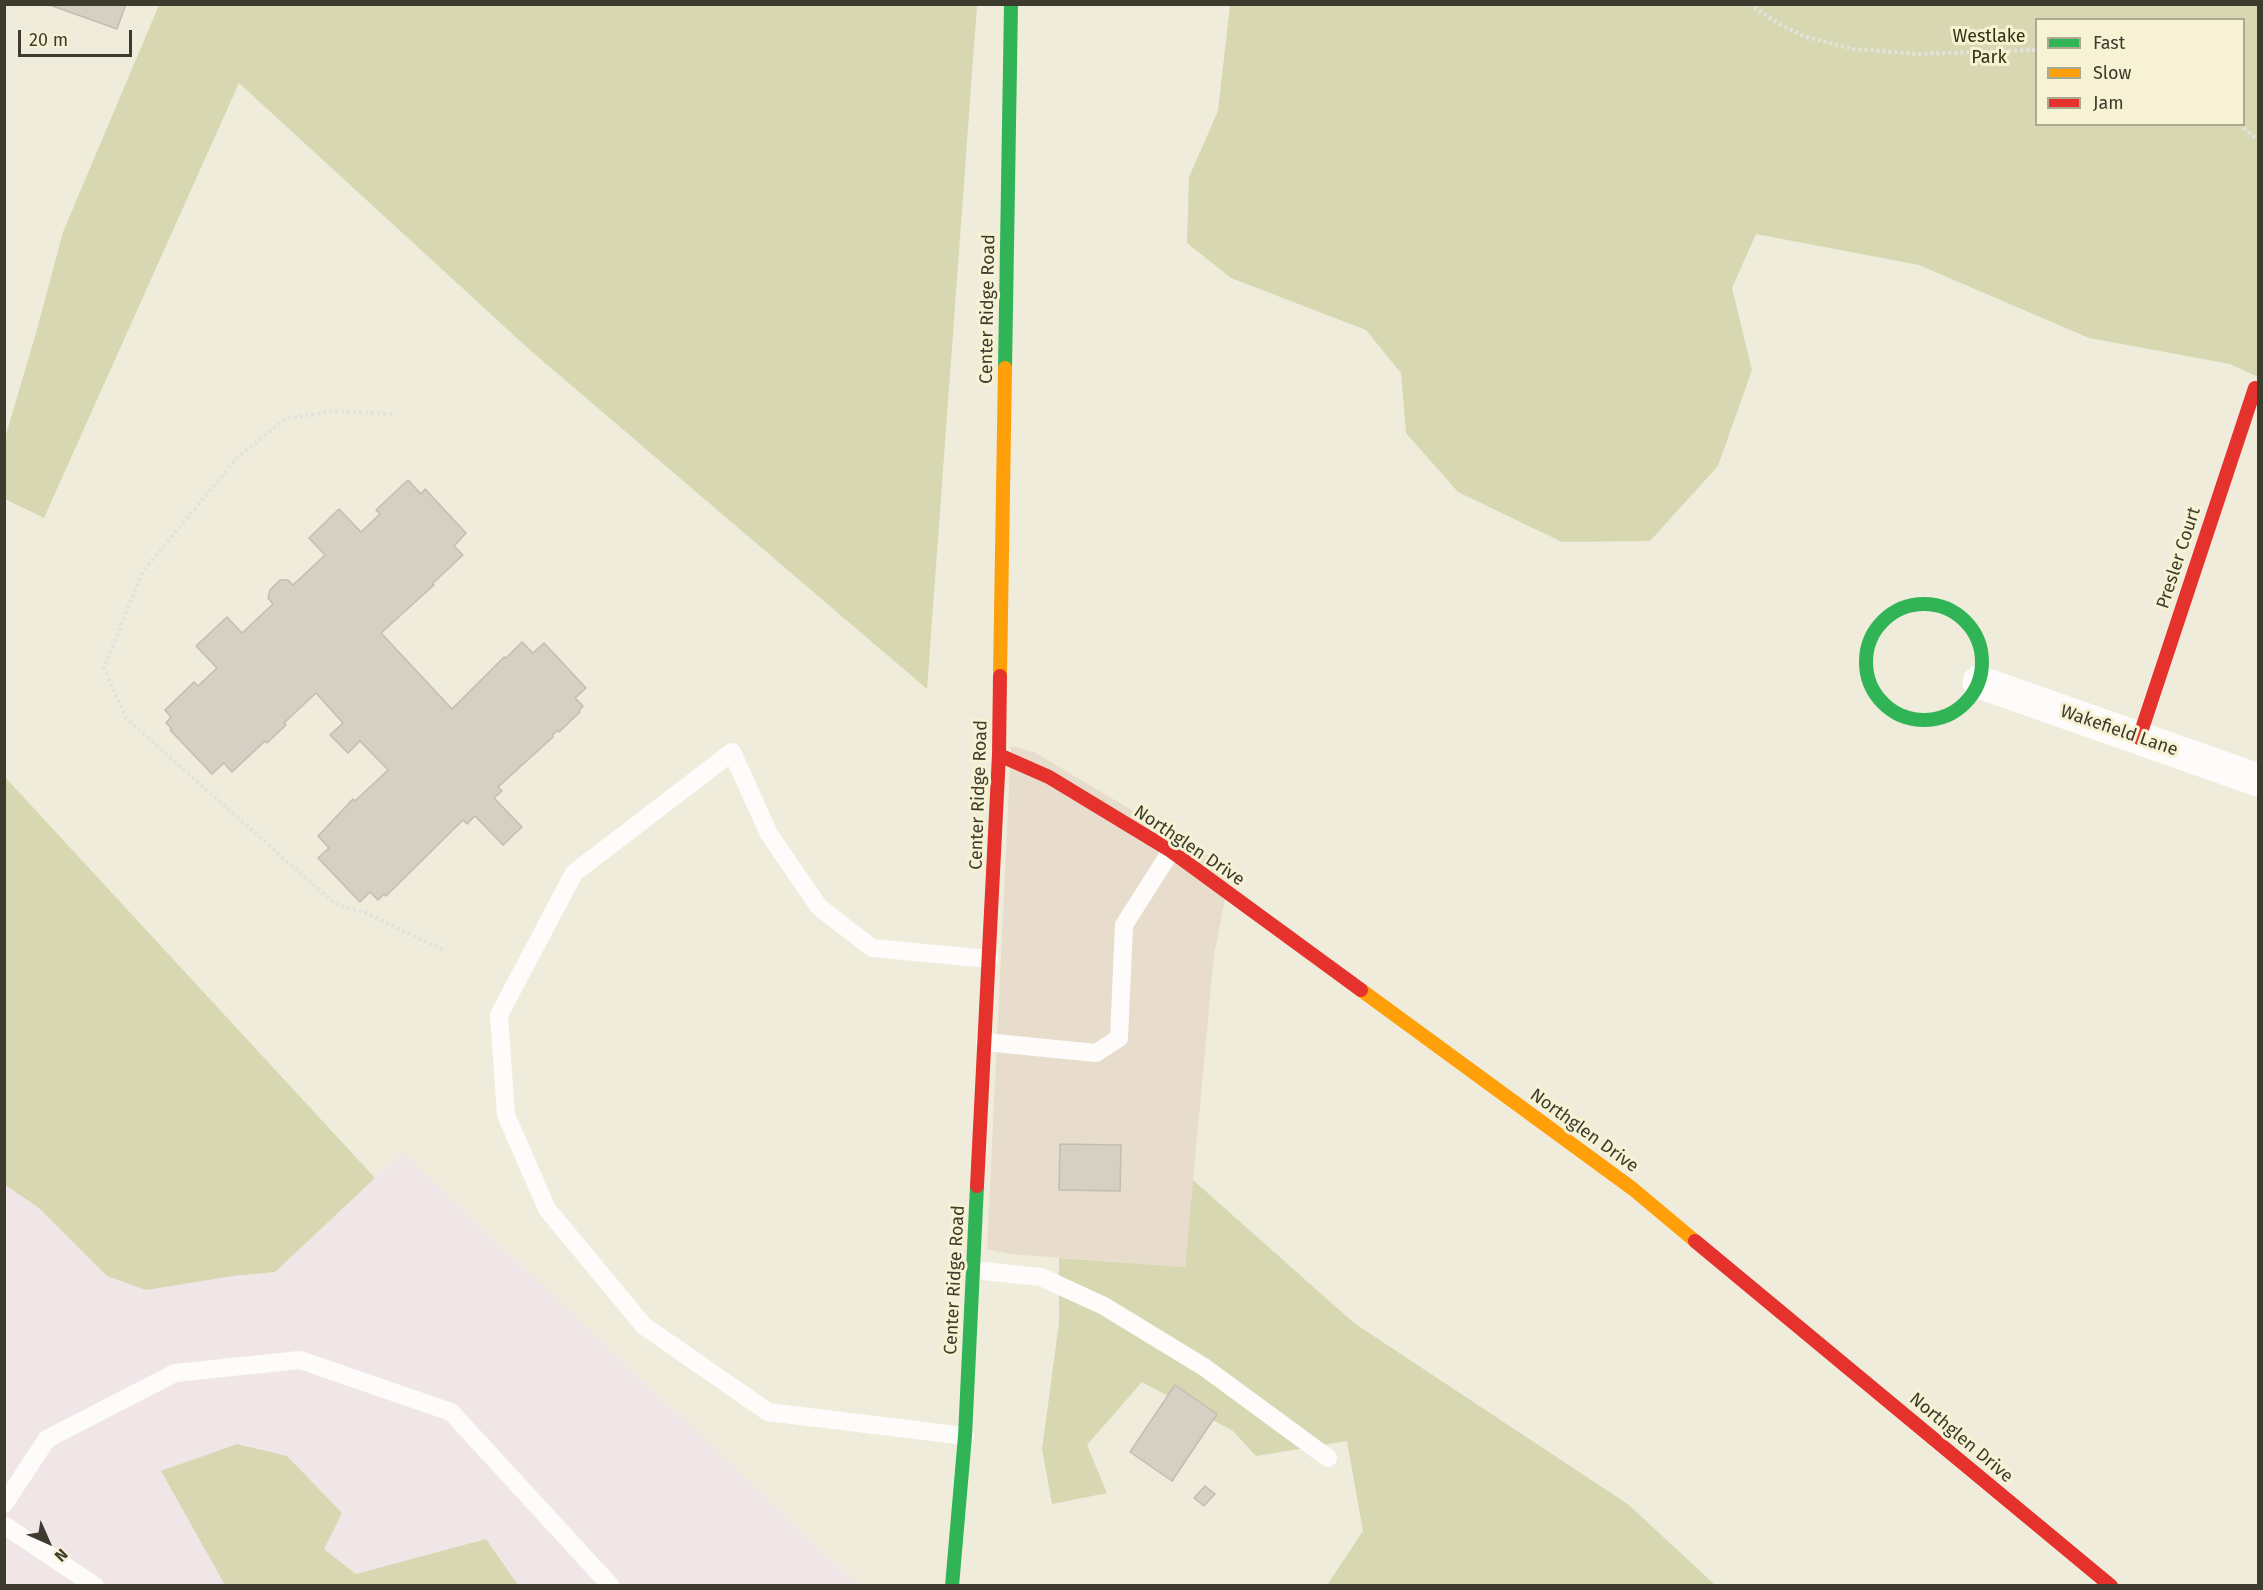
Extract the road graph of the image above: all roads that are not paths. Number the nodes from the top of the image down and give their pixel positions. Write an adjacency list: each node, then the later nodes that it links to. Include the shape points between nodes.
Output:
1 (1011, 4): 5 (street, Center Ridge Road)
2 (2255, 388): 4 (street, Presler Court)
3 (1978, 682): 3 (street, via 1969,699 1954,712 1936,719 1917,720 1898,714 1877,696 1866,669 1867,649 1874,632 1887,617 1922,604 1941,606 1971,628 1981,654); 4 (street, Wakefield Lane)
4 (2139, 738): 6 (street, Wakefield Lane)
5 (999, 755): 7 (street, Northglen Drive, via 1049,777); 8 (street, Center Ridge Road)
6 (2259, 780)
7 (1171, 851): 9 (lane, via 1124,925 1119,1038 1096,1053); 18 (street, Northglen Drive, via 1633,1189)
8 (989, 959): 9 (street, Center Ridge Road); 11 (lane, via 872,948 819,907 769,834 732,752 573,873 499,1015 506,1115 547,1209 644,1326 768,1412)
9 (985, 1042): 10 (street, Center Ridge Road)
10 (973, 1270): 11 (street, Center Ridge Road); 12 (lane, via 1041,1277 1104,1306 1204,1367)
11 (965, 1436): 17 (street, Center Ridge Road)
12 (1328, 1458)
13 (4, 1504): 16 (lane, via 46,1439 175,1373 300,1360 451,1412)
14 (4, 1525): 15 (lane)
15 (95, 1586)
16 (611, 1586)
17 (952, 1586)
18 (2111, 1586)

